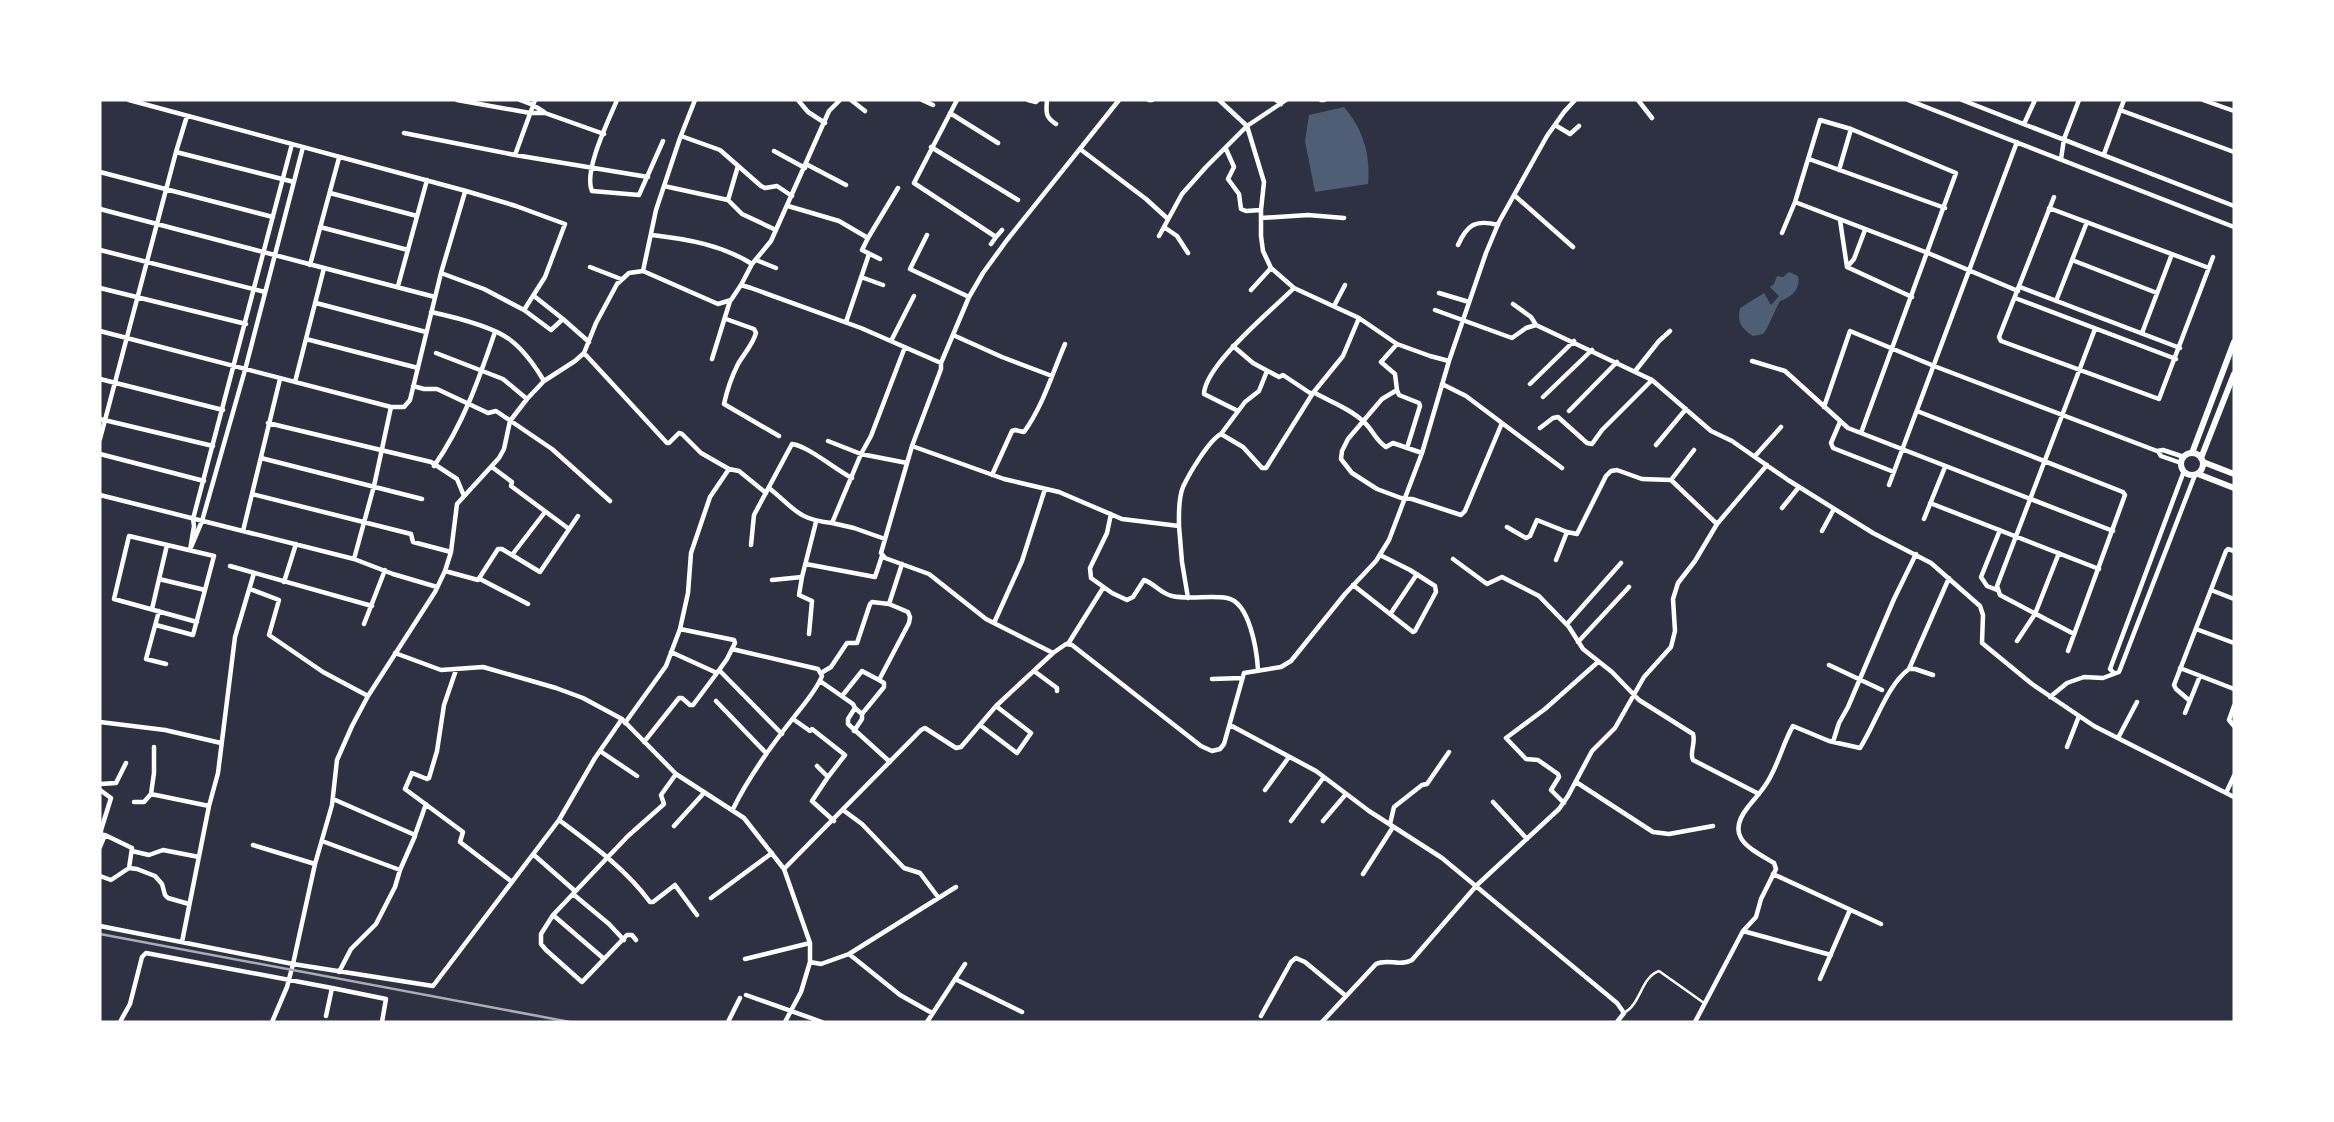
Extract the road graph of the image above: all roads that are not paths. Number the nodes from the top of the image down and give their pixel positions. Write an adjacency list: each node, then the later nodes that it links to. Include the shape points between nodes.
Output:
1 (129, 100): 35 (street)
2 (457, 100): 32 (street)
3 (520, 100): 26 (street)
4 (617, 100): 45 (street)
5 (695, 100): 46 (street)
6 (798, 100): 37 (street)
7 (840, 100): 37 (street)
8 (851, 100): 30 (street)
9 (922, 100): 28 (street)
10 (957, 100): 34 (street)
11 (1028, 100): 12 (street)
12 (1038, 100)
13 (1047, 100): 38 (street, via 1045,113)
14 (1119, 100): 54 (street)
15 (1219, 100): 41 (street)
16 (1276, 100): 27 (street)
17 (1286, 100): 27 (street)
18 (1575, 100): 40 (street)
19 (1637, 100): 36 (street)
20 (1908, 100): 49 (street)
21 (1962, 100): 39 (street)
22 (2035, 100): 39 (street)
23 (2079, 100): 47 (street)
24 (2124, 100): 29 (street)
25 (2205, 100): 31 (street)
26 (534, 102): 32 (street); 33 (street)
27 (1281, 104): 41 (street)
28 (933, 105)
29 (2120, 110): 58 (street); 59 (street)
30 (865, 111)
31 (2234, 111)
32 (530, 113): 33 (street); 60 (street)
33 (545, 113): 45 (street)
34 (950, 113): 50 (street); 53 (street)
35 (187, 116): 51 (street); 57 (street)
36 (1653, 118)
37 (825, 123): 65 (street)
38 (1056, 124)
39 (2024, 124): 47 (street)
40 (1555, 125): 42 (street, via 1570,134); 79 (street)
41 (1247, 126): 55 (street); 90 (street, via 1264,182)
42 (1579, 126)
43 (1852, 129): 62 (street, via 1819,120); 67 (street); 87 (street, via 1955,172)
44 (404, 133): 60 (street)
45 (604, 134): 66 (street)
46 (681, 136): 64 (street, via 720,150); 74 (street)
47 (2064, 139): 59 (street); 63 (street)
48 (663, 141): 69 (street)
49 (2017, 142): 63 (street); 136 (street)
50 (998, 143)
51 (292, 144): 52 (street); 70 (street)
52 (303, 147): 61 (street); 72 (street)
53 (931, 148): 83 (street); 110 (street, via 914,183)
54 (1080, 149): 95 (street); 155 (street, via 1007,240)
55 (1226, 149): 90 (street, via 1234,167 1228,179 1239,194 1240,207); 95 (street, via 1182,194)
56 (774, 151): 65 (street)
57 (176, 152): 70 (street); 76 (street)
58 (2234, 152)
59 (2104, 154): 86 (street)
60 (515, 155): 66 (street)
61 (339, 158): 71 (street); 78 (street)
62 (1809, 159): 67 (street); 84 (street)
63 (2061, 159): 102 (street)
64 (738, 166): 80 (street, via 761,186 777,186); 82 (street)
65 (806, 166): 73 (street); 80 (street)
66 (592, 167): 69 (street); 69 (street, via 592,191 639,195)
67 (1839, 170): 87 (street)
68 (100, 172): 76 (street)
69 (648, 177)
70 (283, 179): 72 (street); 92 (street)
71 (427, 180): 77 (street); 91 (street)
72 (294, 182): 122 (street)
73 (846, 185)
74 (664, 186): 82 (street); 108 (street)
75 (898, 188): 111 (street)
76 (166, 190): 92 (street); 98 (street)
77 (464, 192): 137 (street); 152 (street, via 565,224)
78 (330, 193): 91 (street); 100 (street)
79 (1514, 195): 99 (street); 114 (street)
80 (792, 196): 85 (street)
81 (2054, 197): 88 (street)
82 (728, 200): 103 (street, via 743,214)
83 (1018, 200)
84 (1795, 202): 96 (street); 106 (street)
85 (788, 205): 103 (street); 111 (street, via 839,221)
86 (2234, 206)
87 (1945, 208): 119 (street)
88 (2049, 208): 97 (street); 147 (street)
89 (100, 209): 98 (street)
90 (1261, 210): 93 (street)
91 (417, 216): 116 (street)
92 (273, 217): 117 (street)
93 (1261, 218): 94 (street); 133 (street, via 1263,251)
94 (1344, 218)
95 (1168, 219): 101 (street)
96 (1840, 220): 105 (street); 130 (street)
97 (2087, 222): 121 (street); 125 (street)
98 (156, 225): 117 (street); 126 (street)
99 (1498, 225): 113 (street, via 1471,225); 161 (street)
100 (320, 227): 116 (street); 128 (street)
101 (1164, 227): 109 (street); 118 (street)
102 (2234, 227)
103 (776, 230): 127 (street)
104 (1002, 230): 110 (street)
105 (1865, 230): 119 (street); 130 (street)
106 (1782, 233)
107 (928, 234): 155 (street, via 910,269)
108 (652, 235): 127 (street, via 701,243); 135 (street)
109 (1159, 236)
110 (996, 237): 112 (street)
111 (868, 238): 120 (street, via 863,250)
112 (991, 244)
113 (1458, 245)
114 (1573, 247)
115 (100, 250): 126 (street)
116 (408, 250): 143 (street)
117 (264, 253): 122 (street); 146 (street)
118 (1188, 253)
119 (1928, 253): 136 (street); 156 (street)
120 (869, 254): 124 (street); 138 (street)
121 (2172, 254): 134 (street); 151 (street)
122 (274, 256): 128 (street); 149 (street)
123 (2213, 257): 134 (street)
124 (880, 259)
125 (2072, 260): 151 (street); 160 (street)
126 (147, 262): 146 (street); 157 (street)
127 (754, 262): 132 (street); 140 (street)
128 (310, 265): 131 (street)
129 (590, 267): 139 (street)
130 (1847, 267): 156 (street)
131 (324, 268): 143 (street); 162 (street)
132 (776, 268)
133 (1271, 268): 145 (street); 148 (street)
134 (2209, 268): 192 (street)
135 (643, 271): 139 (street, via 632,271); 159 (street, via 716,303)
136 (1969, 271): 147 (street); 203 (street)
137 (441, 273): 154 (street); 165 (street)
138 (861, 277): 141 (street); 172 (street)
139 (621, 279): 186 (street)
140 (741, 285): 159 (street); 172 (street)
141 (883, 285)
142 (1345, 285): 164 (street)
143 (398, 286): 154 (street)
144 (100, 288): 157 (street)
145 (1294, 288): 164 (street); 190 (street)
146 (255, 289): 149 (street); 173 (street)
147 (2019, 289): 158 (street); 160 (street)
148 (1251, 290)
149 (265, 292): 206 (street)
150 (1439, 293): 161 (street)
151 (2157, 293): 180 (street)
152 (534, 296): 165 (street); 169 (street)
153 (914, 296): 184 (street)
154 (435, 297): 167 (street)
155 (969, 297): 181 (street)
156 (1912, 297): 193 (street)
157 (137, 298): 173 (street); 182 (street)
158 (2015, 298): 175 (street); 209 (street, via 2000,339)
159 (731, 300): 170 (street)
160 (2056, 301): 180 (street)
161 (1469, 302): 171 (street)
162 (316, 303): 178 (street); 183 (street)
163 (1513, 304): 174 (street)
164 (1334, 306): 168 (street)
165 (524, 310): 169 (street, via 551,330)
166 (1435, 310): 171 (street)
167 (431, 312): 178 (street); 179 (street)
168 (1359, 318): 189 (street); 223 (street, via 1343,356)
169 (563, 319): 186 (street)
170 (726, 319): 197 (street); 247 (street, via 756,333 733,375 724,404)
171 (1463, 320): 174 (street, via 1512,338); 199 (street)
172 (846, 322): 184 (street)
173 (246, 324): 204 (street)
174 (1536, 325): 185 (street)
175 (2095, 329): 198 (street); 209 (street)
176 (100, 331): 182 (street)
177 (1670, 331): 208 (street)
178 (426, 332): 205 (street)
179 (495, 332): 207 (street); 216 (street, via 518,346)
180 (2142, 333): 192 (street)
181 (953, 334): 202 (street); 212 (street)
182 (127, 338): 204 (street); 218 (street)
183 (306, 339): 205 (street); 217 (street)
184 (891, 341): 191 (street)
185 (1574, 341): 194 (street); 220 (street)
186 (589, 342): 195 (street)
187 (2234, 342): 258 (street)
188 (1065, 344): 212 (street)
189 (1397, 344): 199 (street); 222 (street, via 1381,362 1395,374)
190 (1233, 346): 210 (street); 231 (street, via 1203,393)
191 (905, 347): 202 (street); 260 (street)
192 (2180, 348): 198 (street)
193 (1893, 349): 203 (street); 228 (street, via 1850,331); 245 (street)
194 (1592, 350): 201 (street); 224 (street)
195 (584, 353): 216 (street); 272 (street, via 667,443 681,433)
196 (436, 354): 207 (street)
197 (712, 359)
198 (2176, 359): 209 (street, via 2158,400)
199 (1449, 361): 219 (street)
200 (1752, 361): 228 (street, via 1785,370)
201 (1617, 362): 208 (street); 232 (street)
202 (940, 363): 252 (street)
203 (1934, 366): 233 (street); 234 (street)
204 (235, 368): 206 (street); 230 (street)
205 (418, 368): 221 (street)
206 (245, 370): 214 (street); 242 (street)
207 (483, 370): 225 (street, via 510,383); 226 (street)
208 (1636, 370): 215 (street)
209 (2078, 370): 234 (street)
210 (1267, 371): 223 (street); 231 (street, via 1259,391)
211 (2234, 374): 264 (street)
212 (1052, 376): 277 (street, via 1026,432 1012,431)
213 (100, 379): 218 (street)
214 (280, 379): 217 (street); 240 (street)
215 (1652, 380): 229 (street); 244 (street, via 1592,444 1555,417)
216 (544, 381): 225 (street)
217 (295, 382): 227 (street)
218 (114, 383): 230 (street); 235 (street)
219 (1442, 384): 241 (street); 257 (street)
220 (1530, 384)
221 (413, 386): 226 (street, via 437,389); 227 (street, via 407,404)
222 (1397, 390): 238 (street, via 1381,398); 253 (street, via 1420,406)
223 (1313, 393): 238 (street); 246 (street, via 1266,468)
224 (1543, 397)
225 (527, 398): 236 (street)
226 (469, 402): 236 (street); 268 (street)
227 (391, 407): 254 (street)
228 (1824, 407): 239 (street)
229 (1686, 409): 250 (street); 261 (street, via 1711,431)
230 (223, 410): 237 (street)
231 (1238, 411): 246 (street)
232 (1569, 411)
233 (1917, 411): 255 (street); 265 (street)
234 (2062, 415): 263 (street, via 2161,456); 265 (street)
235 (102, 419): 248 (street); 251 (street)
236 (510, 421): 269 (street, via 504,449); 293 (street, via 552,449)
237 (220, 422): 242 (street); 251 (street)
238 (1364, 422): 253 (street, via 1379,443); 291 (street, via 1349,439 1341,459 1352,473 1377,489)
239 (1840, 422): 245 (street); 274 (street, via 1832,448)
240 (268, 423): 254 (street); 262 (street)
241 (1502, 423): 271 (street); 291 (street, via 1464,514)
242 (230, 424): 302 (street)
243 (1781, 427): 261 (street)
244 (1540, 428)
245 (1861, 433): 255 (street)
246 (1221, 434): 307 (street, via 1204,451 1182,488)
247 (779, 436)
248 (100, 439)
249 (828, 441): 260 (street)
250 (1656, 445)
251 (213, 446): 280 (street)
252 (912, 446): 266 (street); 277 (street)
253 (1407, 448): 257 (street)
254 (382, 449): 268 (street, via 430,461); 282 (street)
255 (1903, 449): 270 (street); 274 (street)
256 (1694, 450): 279 (street)
257 (1422, 453): 291 (street)
258 (2192, 453): 263 (street); 264 (street)
259 (100, 454): 280 (street)
260 (861, 454): 266 (street); 278 (street)
261 (1755, 456): 267 (street)
262 (261, 458): 282 (street); 287 (street)
263 (2182, 460): 273 (street)
264 (2202, 460): 275 (street, via 2203,469); 276 (street)
265 (2044, 462): 292 (street); 313 (street, via 2123,492)
266 (907, 463): 316 (street)
267 (1767, 465): 283 (street); 306 (street)
268 (434, 466): 289 (street, via 457,479)
269 (492, 467): 289 (street); 297 (street)
270 (1945, 467): 292 (street); 294 (street)
271 (1562, 468)
272 (729, 470): 286 (street, via 739,471); 368 (street, via 709,497 691,552)
273 (2183, 471): 275 (street); 391 (street, via 2110,669)
274 (1894, 472): 281 (street)
275 (2197, 474): 284 (street); 391 (street, via 2119,672)
276 (2234, 474)
277 (992, 475): 285 (street)
278 (852, 478): 286 (street, via 794,444); 305 (street)
279 (1671, 480): 306 (street); 314 (street, via 1611,471 1577,534)
280 (204, 481): 300 (street)
281 (1889, 485)
282 (374, 486): 290 (street); 304 (street)
283 (1799, 487): 295 (street); 296 (street)
284 (2234, 488)
285 (1045, 489): 298 (street); 364 (street, via 1022,561)
286 (768, 490): 303 (street, via 794,512); 319 (street, via 754,515)
287 (252, 494): 304 (street); 311 (street)
288 (100, 495): 300 (street)
289 (464, 496): 322 (street, via 456,508)
290 (422, 499)
291 (1406, 499): 326 (street)
292 (2029, 499): 313 (street); 315 (street)
293 (610, 501)
294 (1930, 503): 301 (street); 310 (street)
295 (1782, 508)
296 (1834, 509): 312 (street); 324 (street)
297 (545, 512): 309 (street); 325 (street)
298 (1111, 514): 307 (street); 349 (street, via 1089,572)
299 (578, 516): 309 (street)
300 (193, 519): 302 (street); 320 (street)
301 (1924, 519)
302 (202, 521): 311 (street); 320 (street)
303 (816, 522): 305 (street); 332 (street)
304 (365, 523): 322 (street, via 411,534 413,542); 328 (street)
305 (832, 523): 316 (street)
306 (1717, 524): 402 (street, via 1676,586 1673,643)
307 (1179, 526): 354 (street)
308 (1507, 527): 314 (street, via 1526,538 1537,520)
309 (569, 529): 325 (street, via 540,572)
310 (2000, 530): 315 (street); 352 (street, via 1981,577)
311 (243, 531): 317 (street)
312 (1822, 531)
313 (2113, 531): 335 (street)
314 (1567, 532): 330 (street)
315 (2015, 536): 323 (street); 352 (street)
316 (885, 539): 327 (street)
317 (296, 544): 328 (street); 345 (street)
318 (167, 545): 320 (street); 342 (street); 359 (street, via 129,536 114,599)
319 (751, 545)
320 (190, 550): 351 (street, via 214,556)
321 (2234, 551): 353 (street, via 2226,551)
322 (451, 552): 337 (street)
323 (2059, 553): 335 (street); 362 (street)
324 (1916, 554): 341 (street); 396 (street)
325 (512, 555): 343 (street, via 498,549)
326 (1380, 555): 339 (street); 346 (street)
327 (882, 556): 332 (street, via 875,578); 333 (street)
328 (354, 559): 336 (street)
329 (1452, 559): 366 (street, via 1487,584 1503,577 1516,582 1539,596)
330 (1556, 560)
331 (1621, 562): 366 (street)
332 (806, 564): 340 (street)
333 (902, 564): 357 (street); 364 (street, via 929,574)
334 (230, 566): 338 (street)
335 (2099, 569): 371 (street)
336 (385, 570): 347 (street); 358 (street)
337 (445, 571): 343 (street); 347 (street)
338 (254, 573): 345 (street); 350 (street)
339 (1417, 575): 361 (street); 361 (street, via 1436,589 1415,631)
340 (802, 577): 344 (street); 370 (street, via 799,595 812,601)
341 (1949, 578): 385 (street); 405 (street, via 1982,609 1982,643)
342 (159, 579): 351 (street); 359 (street)
343 (480, 579): 356 (street)
344 (772, 580)
345 (284, 582): 358 (street)
346 (1353, 585): 361 (street); 387 (street, via 1291,661)
347 (438, 587): 379 (street)
348 (1629, 587): 373 (street)
349 (1103, 588): 354 (street, via 1127,600 1146,580 1167,595); 375 (street)
350 (250, 589): 403 (street, via 279,600 270,635); 426 (street, via 235,637)
351 (205, 590): 363 (street)
352 (1997, 590): 362 (street)
353 (2211, 590): 355 (street); 369 (street)
354 (1188, 598): 387 (street, via 1224,598 1237,604 1257,646)
355 (2234, 599)
356 (528, 604)
357 (889, 604): 390 (street, via 870,604 857,643 847,642 831,667); 397 (street, via 911,617)
358 (372, 606): 365 (street)
359 (152, 609): 360 (street)
360 (159, 611): 363 (street); 367 (street)
361 (1391, 613)
362 (2035, 614): 371 (street); 372 (street)
363 (197, 622): 367 (street, via 193,635)
364 (994, 623): 380 (street)
365 (364, 624)
366 (1567, 624): 373 (street)
367 (156, 625): 382 (street, via 146,659)
368 (680, 629): 376 (street, via 734,640); 378 (street)
369 (2196, 629): 374 (street); 384 (street)
370 (809, 634)
371 (2074, 634): 377 (street)
372 (2017, 641)
373 (1578, 642): 381 (street)
374 (2234, 643)
375 (1068, 644): 380 (street); 419 (street, via 1209,751 1222,747)
376 (732, 649): 388 (street); 390 (street)
377 (2068, 651)
378 (671, 652): 388 (street); 416 (street, via 663,672)
379 (395, 653): 386 (street, via 441,670); 403 (street)
380 (1053, 653): 389 (street)
381 (1598, 662): 402 (street); 454 (street, via 1506,738 1525,760 1538,761 1558,774 1551,790)
382 (166, 664)
383 (1829, 665): 396 (street)
384 (2180, 668): 393 (street); 407 (street, via 2174,686)
385 (1909, 669): 392 (street); 425 (street, via 1898,679 1860,748)
386 (456, 670): 416 (street, via 483,667 556,688); 455 (street, via 429,778 412,773 405,788)
387 (1258, 670): 395 (street, via 1247,671)
388 (718, 671): 422 (street); 424 (street, via 693,705 679,698)
389 (1034, 671): 401 (street); 409 (street)
390 (821, 673): 398 (street)
391 (2114, 673): 405 (street, via 2067,683)
392 (1933, 675)
393 (2200, 676): 399 (street); 407 (street)
394 (1212, 678): 395 (street)
395 (1242, 678): 419 (street)
396 (1859, 679): 400 (street); 425 (street)
397 (879, 680): 404 (street, via 862,671); 413 (street, via 884,687)
398 (820, 681): 404 (street); 415 (street)
399 (2234, 689)
400 (1882, 690)
401 (1058, 691)
402 (1634, 695): 441 (street, via 1615,728 1592,751); 449 (street, via 1693,734 1693,760)
403 (368, 696): 451 (street, via 337,760)
404 (842, 696): 411 (street)
405 (2050, 697): 414 (street)
406 (716, 701): 431 (street)
407 (2190, 701): 412 (street)
408 (2137, 702): 423 (street)
409 (996, 706): 418 (street); 418 (street, via 1031,733 1017,753)
410 (2234, 706): 420 (street, via 2229,720)
411 (855, 708): 413 (street); 421 (street, via 847,721)
412 (2185, 713)
413 (862, 714): 421 (street)
414 (2080, 716): 423 (street); 428 (street)
415 (793, 719): 422 (street); 439 (street, via 845,755)
416 (623, 721): 424 (street); 429 (street)
417 (100, 722): 426 (street)
418 (980, 725): 433 (street, via 959,748 925,728)
419 (1230, 725): 432 (street)
420 (2234, 726)
421 (854, 731): 433 (street)
422 (782, 734): 431 (street)
423 (2118, 738): 445 (street)
424 (644, 742): 436 (street)
425 (1833, 742): 449 (street, via 1793,726)
426 (221, 743): 456 (street)
427 (154, 747): 446 (street)
428 (2067, 747)
429 (600, 751): 437 (street); 459 (street)
430 (1449, 752): 463 (street, via 1427,784 1394,807)
431 (766, 753): 457 (street)
432 (1289, 757): 440 (street); 444 (street)
433 (890, 762): 458 (street)
434 (126, 763): 442 (street, via 116,783)
435 (817, 766): 439 (street)
436 (676, 774): 447 (street); 476 (street, via 661,795 664,804)
437 (637, 776)
438 (2234, 776): 445 (street)
439 (828, 777): 460 (street, via 812,801)
440 (1324, 777): 448 (street); 461 (street)
441 (1576, 782): 454 (street); 465 (street, via 1657,834)
442 (100, 784)
443 (100, 790): 466 (street, via 111,798 101,835)
444 (1265, 790)
445 (2226, 793): 450 (street)
446 (150, 794): 452 (street, via 144,802); 456 (street)
447 (703, 794): 457 (street); 464 (street)
448 (1346, 794): 462 (street); 463 (street)
449 (1759, 794): 482 (street, via 1737,830 1749,848 1774,863)
450 (2234, 797)
451 (334, 799): 467 (street); 469 (street)
452 (134, 802)
453 (1493, 802): 468 (street)
454 (1564, 803): 468 (street)
455 (426, 804): 467 (street); 484 (street, via 463,832 460,842)
456 (209, 806): 475 (street)
457 (733, 809): 473 (street)
458 (843, 810): 460 (street); 489 (street, via 904,868 920,873)
459 (559, 820): 474 (street); 476 (street)
460 (834, 821): 480 (street)
461 (1291, 821)
462 (1323, 821)
463 (1391, 825): 481 (street); 485 (street)
464 (674, 826)
465 (1713, 826)
466 (105, 835): 471 (street); 472 (street)
467 (415, 835): 479 (street)
468 (1527, 839): 485 (street)
469 (321, 841): 477 (street); 479 (street)
470 (253, 845): 477 (street)
471 (100, 847)
472 (132, 851): 475 (street, via 149,855 163,850); 478 (street)
473 (772, 853): 480 (street); 488 (street)
474 (534, 854): 484 (street); 487 (street)
475 (198, 857): 490 (street)
476 (607, 858): 487 (street); 493 (street, via 650,902 675,885)
477 (315, 864): 506 (street)
478 (129, 868): 483 (street, via 111,880); 490 (street, via 155,876 168,898)
479 (400, 870): 508 (street, via 376,924 351,949)
480 (784, 870): 500 (street)
481 (1363, 874)
482 (1773, 874): 491 (street); 496 (street, via 1756,917)
483 (100, 876)
484 (512, 882): 508 (street, via 433,986)
485 (1477, 886): 514 (street, via 1412,960 1404,964 1378,962); 520 (street)
486 (957, 887): 489 (street)
487 (574, 893): 492 (street); 497 (street)
488 (711, 898)
489 (939, 898): 501 (street)
490 (189, 904): 499 (street)
491 (1850, 910): 494 (street); 502 (street)
492 (553, 915): 503 (street); 503 (street, via 541,934 541,944 561,965 582,982)
493 (697, 915)
494 (1881, 924)
495 (100, 926): 499 (street)
496 (1743, 931): 502 (street); 516 (street)
497 (624, 940): 498 (street, via 629,934); 503 (street)
498 (636, 940)
499 (182, 942): 506 (street)
500 (810, 943): 504 (street); 505 (street)
501 (849, 954): 505 (street, via 821,964); 519 (street, via 900,995)
502 (1831, 955): 511 (street)
503 (603, 958)
504 (745, 959)
505 (810, 962): 517 (street)
506 (293, 964): 508 (street); 509 (street)
507 (965, 964): 510 (street)
508 (339, 972)
509 (289, 979): 512 (street); 523 (street, via 144,953 130,1004); 524 (street)
510 (955, 979): 518 (street); 519 (street)
511 (1820, 979)
512 (332, 988): 521 (street); 525 (street, via 386,999)
513 (747, 995): 517 (street)
514 (1346, 996): 522 (street, via 1296,958); 530 (street)
515 (740, 998): 526 (street)
516 (1704, 1003): 520 (lane, via 1659,971 1649,977); 532 (street)
517 (790, 1010): 527 (street); 528 (street)
518 (1021, 1012)
519 (932, 1013): 529 (street)
520 (1624, 1013): 531 (street)
521 (326, 1016)
522 (1261, 1016)
523 (120, 1022)
524 (272, 1022)
525 (382, 1022)
526 (728, 1022)
527 (785, 1022)
528 (822, 1022)
529 (927, 1022)
530 (1322, 1022)
531 (1617, 1022)
532 (1695, 1022)

